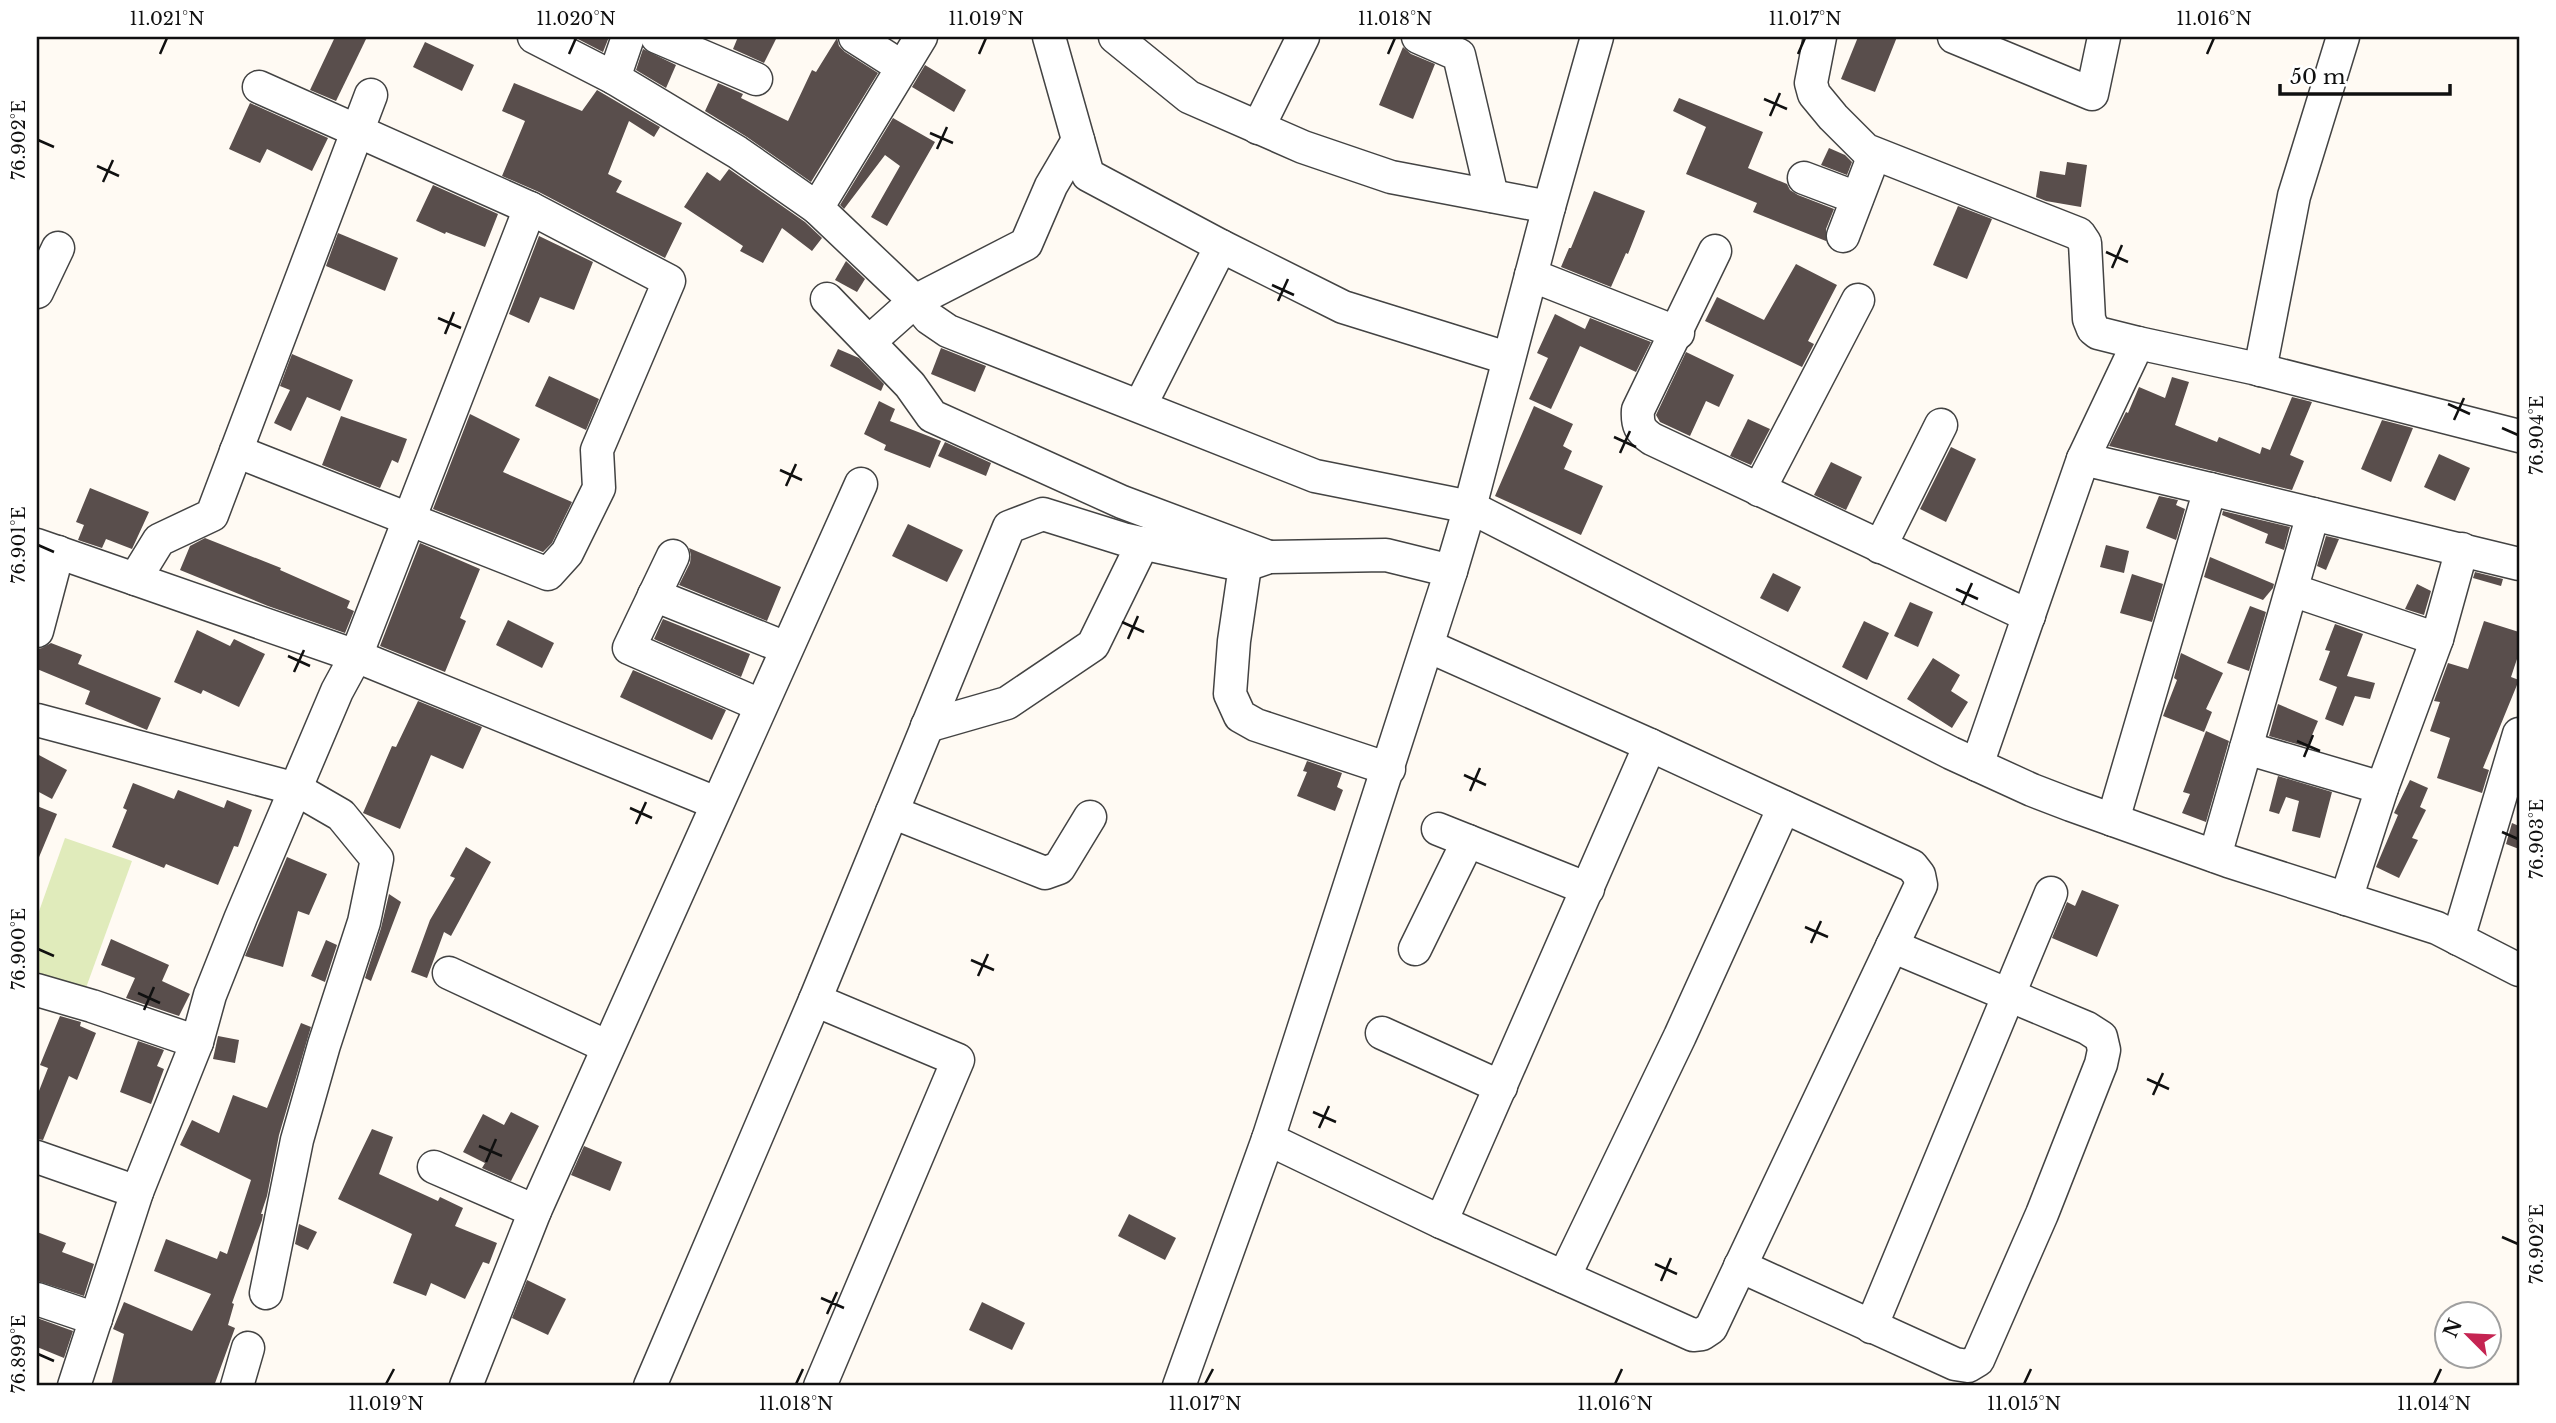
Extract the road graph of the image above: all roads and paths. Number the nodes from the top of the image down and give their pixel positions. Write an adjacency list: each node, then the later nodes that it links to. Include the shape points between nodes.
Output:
1 (534, 37): 16 (street)
2 (628, 37): 16 (street)
3 (657, 37): 17 (street)
4 (855, 37): 15 (street)
5 (921, 37): 15 (street)
6 (1049, 37): 22 (street)
7 (1115, 37): 20 (street, via 1189,97)
8 (1303, 37): 20 (street)
9 (1418, 37): 25 (street, via 1459,54)
10 (1597, 37): 27 (street)
11 (1819, 37): 23 (street, via 1811,83 1814,94)
12 (1954, 37): 13 (street, via 2092,94)
13 (2104, 37)
14 (2343, 37): 43 (street, via 2294,196)
15 (902, 67): 29 (street)
16 (614, 78): 29 (street, via 737,152)
17 (756, 79)
18 (259, 87): 21 (street)
19 (371, 95): 21 (street)
20 (1258, 128): 25 (street, via 1391,177)
21 (358, 130): 28 (street); 47 (street)
22 (1078, 140): 31 (street, via 1088,175); 38 (street, via 1051,186 1026,244)
23 (1874, 155): 26 (street); 41 (street, via 2079,234 2085,243 2093,329)
24 (1804, 178): 26 (street)
25 (1492, 196): 27 (street)
26 (1857, 198): 30 (street)
27 (1549, 207): 34 (street)
28 (530, 208): 54 (street); 54 (street, via 669,281 597,450 599,488 566,553 548,574)
29 (817, 208): 38 (street)
30 (1843, 236)
31 (1221, 246): 42 (street, via 1343,307); 44 (street)
32 (58, 248): 35 (street)
33 (1716, 251): 39 (street)
34 (1531, 275): 39 (street); 42 (street)
35 (37, 292)
36 (827, 299): 40 (street)
37 (1858, 300): 51 (street)
38 (915, 301): 40 (street); 44 (street, via 948,331)
39 (1678, 333): 51 (street, via 1639,410 1641,432)
40 (869, 342): 60 (street, via 910,384 933,416)
41 (2138, 343): 43 (street); 48 (street)
42 (1507, 358): 52 (street)
43 (2260, 370): 46 (street)
44 (1140, 406): 52 (street, via 1315,476)
45 (1941, 425): 56 (street)
46 (2519, 436)
47 (236, 451): 54 (street); 63 (street, via 212,514 159,540)
48 (2083, 459): 50 (street); 66 (street)
49 (860, 484): 70 (street)
50 (2210, 489): 53 (street); 86 (street)
51 (1759, 490): 56 (street)
52 (1471, 507): 62 (street); 78 (street)
53 (2313, 514): 58 (street); 64 (street)
54 (410, 518): 71 (street)
55 (1143, 544): 60 (street); 74 (street, via 1093,645 1007,704); 74 (street, via 1043,514 1009,527)
56 (1880, 547): 66 (street)
57 (47, 549): 63 (street); 67 (street)
58 (2462, 549): 61 (street); 68 (street)
59 (673, 556): 65 (street)
60 (1257, 562): 62 (street, via 1386,555); 79 (street, via 1234,641 1230,694 1240,716)
61 (2519, 564)
62 (1451, 571): 69 (street)
63 (135, 579): 71 (street)
64 (2292, 590): 68 (street); 77 (street)
65 (654, 594): 70 (street); 72 (street, via 629,648)
66 (2029, 616): 78 (street)
67 (37, 631)
68 (2437, 639): 80 (street)
69 (1428, 646): 76 (street); 79 (street)
70 (786, 648): 72 (street)
71 (356, 656): 81 (street); 82 (street)
72 (760, 705): 82 (street)
73 (37, 720): 81 (street)
74 (927, 726): 84 (street)
75 (2519, 734): 93 (street)
76 (1650, 745): 83 (street); 90 (street)
77 (2246, 748): 80 (street); 89 (street)
78 (1977, 765): 86 (street)
79 (1389, 769): 105 (street)
80 (2382, 788): 92 (street)
81 (296, 789): 102 (street, via 225,956); 113 (street, via 341,815 377,859 364,922 297,1140)
82 (716, 803): 103 (street)
83 (1784, 807): 94 (street, via 1912,866 1919,875 1921,885); 112 (street)
84 (892, 812): 85 (street, via 1045,873 1059,868); 100 (street)
85 (1090, 817)
86 (2113, 820): 89 (street)
87 (1438, 829): 88 (street)
88 (1468, 841): 90 (street); 95 (street)
89 (2215, 856): 92 (street)
90 (1588, 889): 104 (street)
91 (2051, 893): 99 (street)
92 (2346, 899): 93 (street)
93 (2458, 939): 96 (street)
94 (1892, 946): 99 (street); 111 (street)
95 (1415, 949)
96 (2519, 970)
97 (449, 973): 103 (street)
98 (37, 990): 102 (street)
99 (2007, 994): 116 (street); 116 (street, via 2087,1028 2101,1037 2104,1051 2042,1214 1978,1360 1968,1366 1955,1364)
100 (815, 1000): 121 (street); 122 (street, via 958,1060)
101 (1382, 1033): 104 (street)
102 (197, 1042): 108 (street)
103 (608, 1047): 109 (street)
104 (1501, 1087): 110 (street)
105 (1268, 1139): 110 (street); 123 (street)
106 (37, 1157): 108 (street)
107 (434, 1167): 109 (street)
108 (137, 1192): 115 (street)
109 (535, 1212): 120 (street)
110 (1441, 1222): 112 (street)
111 (1740, 1266): 112 (street, via 1711,1328 1693,1335); 116 (street)
112 (1564, 1278)
113 (266, 1293)
114 (37, 1299): 115 (street)
115 (96, 1318): 118 (street)
116 (1871, 1327)
117 (248, 1348): 119 (street)
118 (74, 1386)
119 (237, 1386)
120 (466, 1386)
121 (650, 1386)
122 (820, 1386)
123 (1180, 1386)

